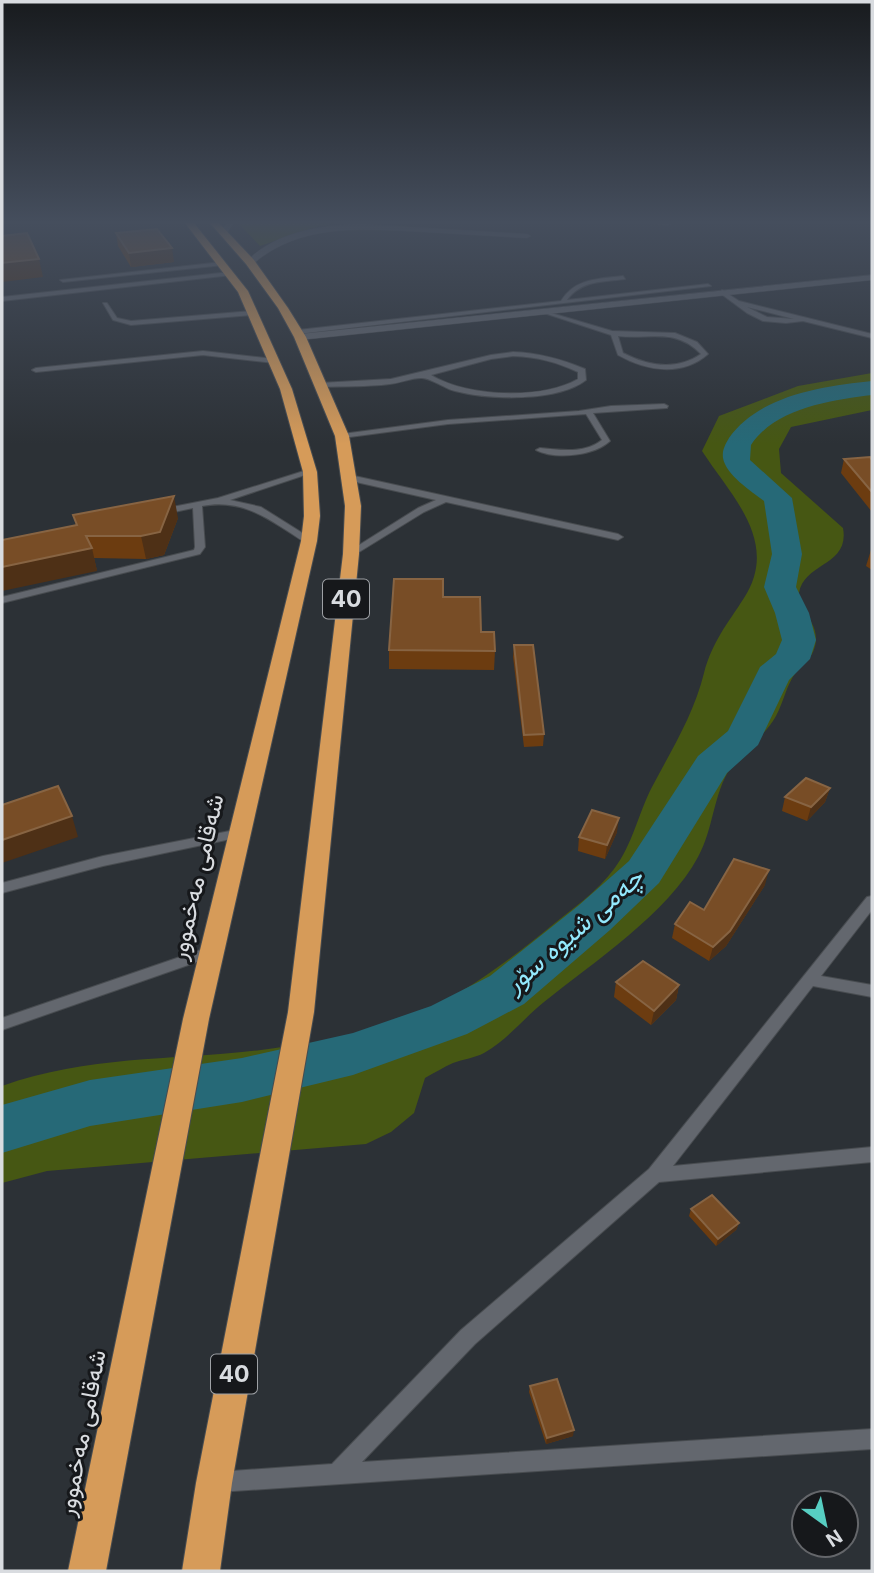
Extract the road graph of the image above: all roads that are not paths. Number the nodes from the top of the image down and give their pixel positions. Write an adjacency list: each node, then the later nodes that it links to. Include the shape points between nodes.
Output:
1 (26, 296): 8 (lane)
2 (245, 296): 13 (highway, شەقامی مەخموور / 40)
3 (273, 296): 15 (highway, شەقامی مەخموور / 40)
4 (565, 296): 9 (lane)
5 (613, 296): 9 (lane)
6 (680, 296): 12 (street)
7 (728, 296): 10 (lane)
8 (2, 299)
9 (562, 302): 15 (lane)
10 (736, 302): 14 (lane); 14 (lane, via 760,320)
11 (105, 304): 13 (lane, via 115,319 131,323)
12 (543, 311): 15 (street); 16 (lane)
13 (252, 313): 18 (highway, شەقامی مەخموور / 40)
14 (810, 319): 17 (lane)
15 (299, 334): 21 (highway, شەقامی مەخموور / 40)
16 (614, 334): 16 (lane, via 681,335 705,354 694,365 660,368 637,364 620,354)
17 (872, 336)
18 (275, 361): 19 (lane, via 203,353); 21 (highway, شەقامی مەخموور / 40)
19 (36, 370)
20 (424, 374): 20 (lane, via 446,386 472,392 557,391 582,380 582,371 568,363 517,353); 21 (lane)
21 (303, 387): 24 (highway, شەقامی مەخموور / 40); 26 (highway, شەقامی مەخموور / 40)
22 (664, 407): 23 (lane)
23 (589, 412): 24 (lane, via 448,422); 25 (lane, via 606,442 602,446 571,453)
24 (342, 436): 27 (highway, شەقامی مەخموور / 40)
25 (540, 450)
26 (310, 472): 29 (lane); 33 (highway, شەقامی مەخموور / 40)
27 (350, 478): 28 (lane); 34 (highway, شەقامی مەخموور / 40)
28 (447, 497): 32 (lane); 34 (lane)
29 (220, 500): 30 (lane); 33 (lane, via 258,509)
30 (197, 504): 31 (lane); 35 (lane, via 197,552)
31 (145, 514)
32 (618, 537)
33 (309, 541): 36 (highway, شەقامی مەخموور / 40)
34 (351, 554): 47 (highway, شەقامی مەخموور / 40, via 301,1012)
35 (2, 600)
36 (240, 833): 37 (lane, via 103,861); 39 (highway, شەقامی مەخموور / 40)
37 (2, 888)
38 (872, 901): 40 (lane)
39 (212, 951): 42 (lane); 48 (highway, شەقامی مەخموور / 40)
40 (809, 979): 41 (lane); 44 (lane)
41 (872, 992)
42 (2, 1024)
43 (872, 1155): 44 (lane)
44 (654, 1175): 46 (lane, via 468,1337)
45 (872, 1439): 46 (lane)
46 (336, 1475): 47 (lane)
47 (214, 1483): 49 (highway, شەقامی مەخموور / 40)
48 (87, 1571)
49 (201, 1571)

